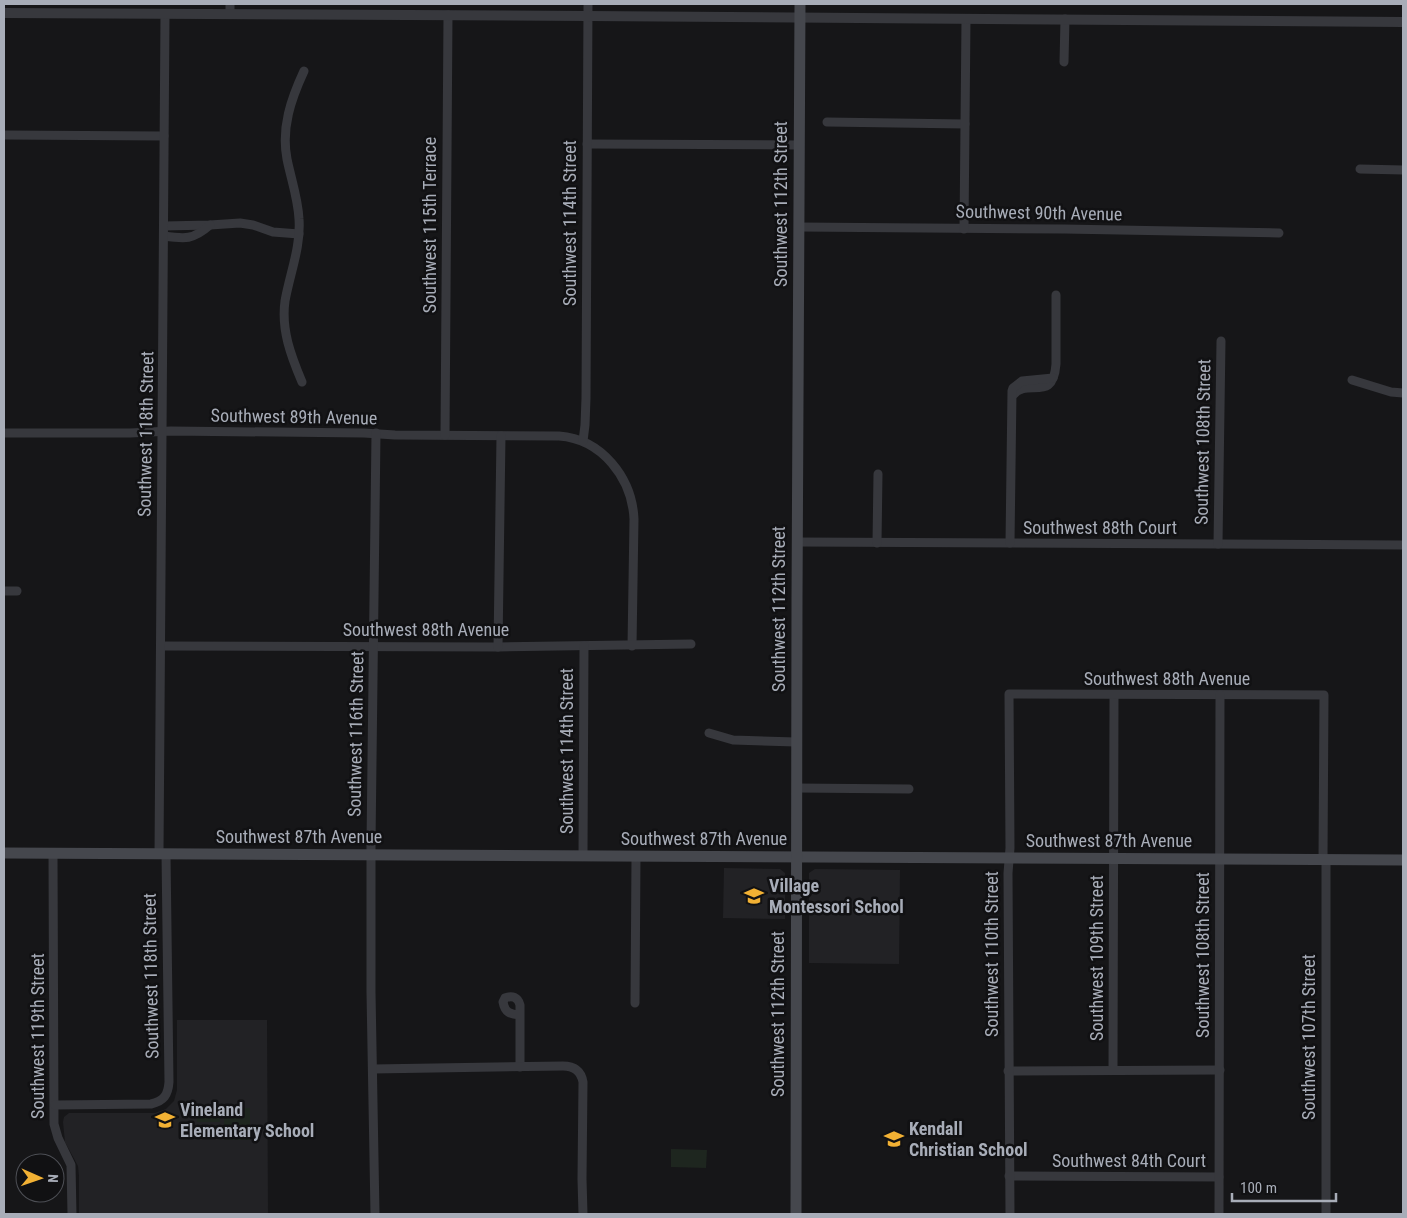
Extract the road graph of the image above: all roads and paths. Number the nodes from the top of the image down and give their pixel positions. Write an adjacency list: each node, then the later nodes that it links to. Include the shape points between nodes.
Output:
1 (588, 4): 8 (street, Southwest 114th Street)
2 (800, 4): 9 (main road, Southwest 112th Street)
3 (103, 8): 5 (street); 6 (street)
4 (230, 9): 6 (street); 7 (street, via 292,15)
5 (4, 13)
6 (166, 14): 18 (street, Southwest 118th Street)
7 (448, 15): 8 (street); 38 (street, Southwest 115th Terrace)
8 (588, 16): 9 (street); 19 (street, Southwest 114th Street)
9 (800, 17): 10 (street); 20 (main road, Southwest 112th Street)
10 (966, 19): 11 (street); 16 (street)
11 (1065, 20): 12 (street); 13 (street)
12 (1403, 22)
13 (1064, 62)
14 (304, 71): 28 (street, via 289,106 286,129 286,151)
15 (827, 122): 16 (street)
16 (965, 124): 26 (street)
17 (4, 135): 18 (street)
18 (164, 136): 23 (street, Southwest 118th Street)
19 (587, 144): 20 (street); 40 (street, Southwest 114th Street)
20 (799, 145): 25 (main road, Southwest 112th Street)
21 (1360, 169): 22 (street)
22 (1403, 170)
23 (164, 226): 24 (street); 29 (street, Southwest 118th Street)
24 (210, 226): 28 (street, via 240,223 273,232); 29 (street, via 191,238)
25 (799, 227): 26 (street, Southwest 90th Avenue); 42 (main road, Southwest 112th Street)
26 (964, 228): 27 (street, Southwest 90th Avenue)
27 (1279, 233)
28 (299, 234): 33 (street, via 284,314 290,352)
29 (164, 236): 35 (street, Southwest 118th Street)
30 (1056, 295): 44 (street, via 1056,367 1053,378 1022,381 1013,388 1011,397)
31 (1221, 341): 45 (street, Southwest 108th Street)
32 (1352, 380): 34 (street)
33 (302, 382)
34 (1403, 393)
35 (162, 432): 36 (street, Southwest 89th Avenue); 37 (street, Southwest 89th Avenue); 50 (street, Southwest 118th Street)
36 (4, 433)
37 (376, 433): 38 (street, Southwest 89th Avenue); 51 (street, Southwest 116th Street)
38 (445, 435): 39 (street, Southwest 89th Avenue)
39 (501, 436): 40 (street, Southwest 89th Avenue, via 565,437); 54 (street)
40 (583, 441): 53 (street, via 617,469 632,502)
41 (878, 474): 43 (street)
42 (797, 542): 43 (street, Southwest 88th Court); 60 (main road, Southwest 112th Street)
43 (877, 543): 44 (street, Southwest 88th Court)
44 (1010, 543): 45 (street, Southwest 88th Court)
45 (1218, 544): 46 (street, Southwest 88th Court)
46 (1403, 545)
47 (4, 591): 48 (street)
48 (16, 591)
49 (691, 644): 53 (street, Southwest 88th Avenue)
50 (161, 646): 51 (street, Southwest 88th Avenue); 65 (street, Southwest 118th Street)
51 (373, 646): 54 (street, Southwest 88th Avenue); 66 (street, Southwest 116th Street)
52 (584, 646): 53 (street, Southwest 88th Avenue); 54 (street, Southwest 88th Avenue); 67 (street, Southwest 114th Street)
53 (632, 646)
54 (498, 647)
55 (1009, 694): 56 (street, Southwest 88th Avenue); 70 (street, Southwest 110th Street)
56 (1114, 695): 57 (street, Southwest 88th Avenue); 71 (street, Southwest 109th Street)
57 (1220, 695): 58 (street, Southwest 88th Avenue); 72 (street, Southwest 108th Street)
58 (1324, 695): 73 (street, Southwest 107th Street)
59 (709, 733): 60 (street, via 733,740)
60 (796, 742): 61 (main road, Southwest 112th Street)
61 (797, 788): 62 (street); 69 (main road, Southwest 112th Street)
62 (909, 789)
63 (4, 853): 64 (main road, Southwest 87th Avenue)
64 (53, 854): 65 (main road, Southwest 87th Avenue); 82 (street, Southwest 119th Street)
65 (162, 854): 66 (main road, Southwest 87th Avenue); 82 (street, Southwest 118th Street, via 168,1091 159,1102 151,1104)
66 (371, 855): 67 (main road, Southwest 87th Avenue); 78 (street, Southwest 116th Street)
67 (583, 856): 68 (main road, Southwest 87th Avenue)
68 (636, 856): 69 (main road, Southwest 87th Avenue); 75 (street)
69 (796, 858): 70 (main road, Southwest 87th Avenue); 88 (main road, Southwest 112th Street)
70 (1010, 858): 71 (main road, Southwest 87th Avenue); 81 (street, Southwest 110th Street)
71 (1114, 859): 72 (main road, Southwest 87th Avenue); 79 (street, Southwest 109th Street)
72 (1219, 859): 73 (main road, Southwest 87th Avenue); 80 (street, Southwest 108th Street)
73 (1325, 859): 74 (main road, Southwest 87th Avenue); 91 (street, Southwest 107th Street)
74 (1403, 860)
75 (635, 1003)
76 (520, 1015): 77 (street)
77 (520, 1067): 78 (street); 87 (street, via 571,1067 582,1076)
78 (373, 1069): 86 (street, Southwest 116th Street)
79 (1113, 1070): 80 (street); 81 (street)
80 (1220, 1070): 84 (street, Southwest 108th Street)
81 (1008, 1071): 83 (street, Southwest 110th Street)
82 (54, 1105): 85 (street, Southwest 119th Street, via 55,1131 71,1165)
83 (1009, 1176): 84 (street, Southwest 84th Court); 89 (street, Southwest 110th Street)
84 (1219, 1177): 90 (street, Southwest 108th Street)
85 (72, 1214)
86 (375, 1214)
87 (583, 1214)
88 (796, 1214)
89 (1010, 1214)
90 (1219, 1214)
91 (1326, 1214)

